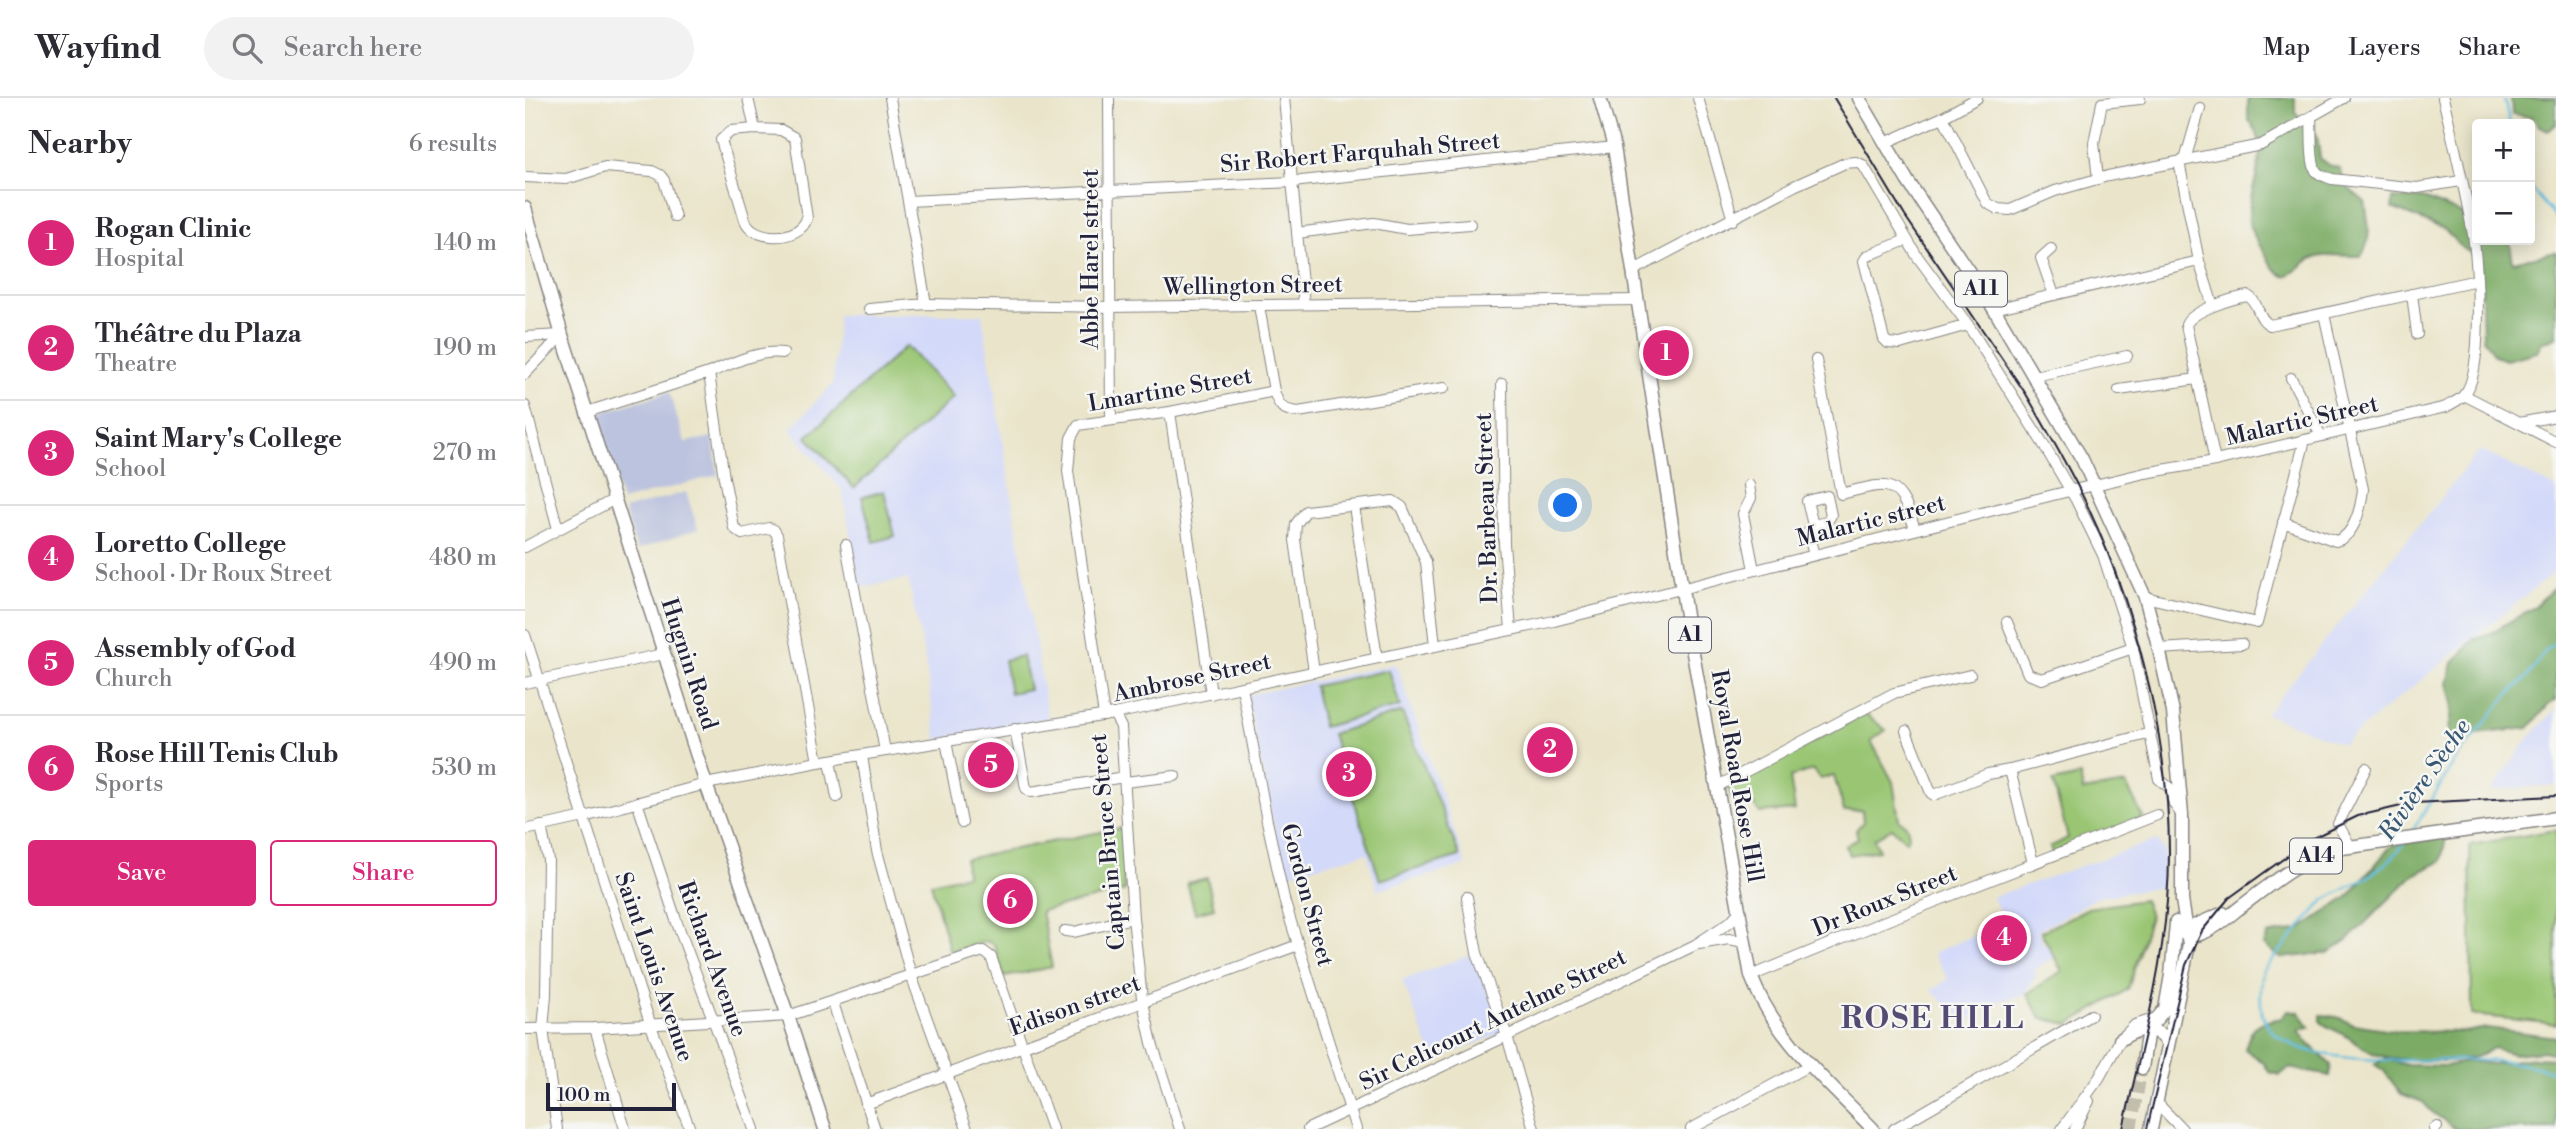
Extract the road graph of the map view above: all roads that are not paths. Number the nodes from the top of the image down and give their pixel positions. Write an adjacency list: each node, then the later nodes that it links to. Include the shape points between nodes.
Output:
1 (748, 98): 15 (street)
2 (890, 98): 24 (street)
3 (1109, 98): 23 (street, Abbe Harel street)
4 (1284, 98): 22 (street)
5 (1600, 98): 17 (main road, Royal Road Rose Hill / A1)
6 (1698, 98): 27 (street)
7 (1859, 98): 16 (main road, A11)
8 (1977, 98): 13 (street)
9 (2344, 98): 14 (street)
10 (2443, 98): 21 (street)
11 (2140, 99): 20 (street, via 2102,103 2094,143)
12 (2200, 107): 18 (street)
13 (1943, 117): 16 (street); 20 (street, via 1987,203 1998,209 2010,210)
14 (2311, 118): 18 (street, via 2262,145); 21 (street, via 2313,159 2321,175 2417,188)
15 (755, 129): 15 (street, via 731,131 721,140 745,220 761,234 791,235 807,218 795,138 781,130)
16 (1885, 144): 44 (main road, A11)
17 (1614, 147): 22 (street, Sir Robert Farquhah Street); 33 (main road, Royal Road Rose Hill / A1)
18 (2182, 161): 20 (street); 32 (street)
19 (525, 177): 26 (street, via 566,179 605,167 652,171 664,180)
20 (2098, 179)
21 (2461, 181): 34 (street)
22 (1292, 182): 23 (street, Sir Robert Farquhah Street); 29 (street)
23 (1109, 190): 24 (street, Sir Robert Farquhah Street); 42 (street, Abbe Harel street)
24 (908, 201): 38 (street)
25 (525, 208): 48 (main road, Hugnin Road)
26 (675, 217)
27 (1733, 220): 30 (street, via 1794,186 1856,162 1863,165); 33 (street)
28 (1469, 224): 29 (street, via 1407,229 1374,223)
29 (1297, 233): 39 (street)
30 (1906, 240): 46 (street); 46 (street, via 1864,261 1884,339 1900,344)
31 (2051, 248): 36 (street, via 2041,258)
32 (2199, 261): 36 (street); 41 (street)
33 (1634, 270): 37 (main road, Royal Road Rose Hill / A1)
34 (2477, 280): 35 (street); 62 (street, via 2476,354)
35 (2412, 294): 45 (street); 47 (street)
36 (2054, 295): 44 (street)
37 (1638, 300): 39 (street, Wellington Street); 90 (main road, Royal Road Rose Hill / A1)
38 (926, 304): 42 (street, Wellington Street); 43 (street, Wellington Street)
39 (1304, 304): 40 (street, Wellington Street)
40 (1259, 306): 42 (street, Wellington Street); 61 (street)
41 (2213, 306): 45 (street, via 2248,296 2262,321 2270,325); 57 (street, via 2192,316 2186,326)
42 (1110, 307): 67 (street, Abbe Harel street)
43 (869, 309)
44 (1994, 309): 55 (main road, A11)
45 (2324, 314): 69 (street)
46 (1968, 325): 77 (street)
47 (2417, 334)
48 (562, 335): 49 (street); 53 (street); 64 (main road, Hugnin Road)
49 (525, 337)
50 (783, 353): 54 (street, via 747,357)
51 (2127, 356): 55 (street)
52 (1816, 360): 78 (street)
53 (525, 373)
54 (709, 373): 64 (street); 115 (street, via 734,528 742,534 769,528 777,535)
55 (2035, 376): 76 (main road, A11)
56 (2291, 378): 70 (street)
57 (2197, 379): 60 (street); 73 (street)
58 (1502, 384): 93 (street, Dr. Barbeau Street)
59 (1444, 388): 61 (street, via 1298,412 1284,410)
60 (2119, 390)
61 (1275, 391): 65 (street, Lmartine Street)
62 (2464, 395): 68 (street); 69 (street, Malartic Street, via 2446,407)
63 (525, 406): 84 (street)
64 (587, 412): 80 (main road, Hugnin Road)
65 (1170, 412): 67 (street, Lmartine Street); 106 (street)
66 (2556, 416): 68 (street)
67 (1111, 419): 74 (street, Lmartine Street, via 1078,425 1071,438)
68 (2519, 423): 72 (street)
69 (2349, 430): 70 (street, Malartic Street); 82 (street, via 2363,489 2349,534 2336,541)
70 (2321, 436): 71 (street, Malartic Street)
71 (2305, 440): 73 (street, Malartic Street); 82 (street)
72 (2556, 442)
73 (2215, 460): 76 (street, Malartic Street)
74 (1068, 471): 107 (street, Captain Bruce Street)
75 (1749, 485): 89 (street, via 1751,498 1743,514)
76 (2095, 485): 77 (street, Malartic street); 91 (main road, A11)
77 (2071, 491): 85 (street, Malartic street); 97 (street, via 2103,555)
78 (1841, 494): 79 (street); 85 (street, via 1882,484 1892,488 1908,509)
79 (1826, 496): 83 (street, via 1831,514 1827,522); 83 (street, via 1807,500)
80 (615, 499): 84 (street); 99 (main road, Hugnin Road)
81 (1354, 506): 96 (street, via 1393,502 1402,507 1426,562); 100 (street); 101 (street, via 1306,511 1296,524)
82 (2283, 522): 91 (street, via 2257,623)
83 (1813, 525): 88 (street, via 1808,533)
84 (558, 529): 87 (street)
85 (1915, 529): 88 (street, Malartic street)
86 (846, 545): 112 (street)
87 (525, 547)
88 (1814, 555): 89 (street, Malartic street)
89 (1754, 570): 90 (street, Malartic street)
90 (1681, 587): 93 (street, Ambrose Street); 121 (main road, Royal Road Rose Hill / A1)
91 (2145, 597): 98 (main road, A11)
92 (2007, 622): 97 (street, via 2028,674 2035,678)
93 (1510, 630): 96 (street, Ambrose Street)
94 (525, 635): 103 (street, Saint Louis Avenue)
95 (2242, 644): 98 (street)
96 (1435, 646): 100 (street, Ambrose Street)
97 (2133, 648): 110 (street)
98 (2159, 649): 124 (main road, A11, via 2173,712)
99 (664, 654): 103 (street); 120 (main road, Hugnin Road)
100 (1377, 659): 101 (street, Ambrose Street)
101 (1314, 672): 105 (street, Ambrose Street)
102 (1970, 675): 121 (street, via 1893,693)
103 (540, 680): 104 (street); 126 (street, Saint Louis Avenue)
104 (525, 683)
105 (1242, 687): 106 (street, Ambrose Street); 143 (street, Gordon Street, via 1267,821)
106 (1211, 694): 107 (street, Ambrose Street)
107 (1109, 715): 108 (street, Ambrose Street); 119 (street, Captain Bruce Street, via 1121,727)
108 (1015, 729): 111 (street, Ambrose Street); 119 (street, via 1026,788 1031,792)
109 (1906, 731): 117 (street, via 1933,794)
110 (2151, 733): 117 (street); 124 (street, via 2159,779 2171,789)
111 (946, 741): 112 (street, Ambrose Street); 128 (street)
112 (885, 751): 113 (street, Ambrose Street)
113 (862, 756): 114 (street, Ambrose Street); 145 (street, via 877,851)
114 (830, 761): 115 (street, Ambrose Street); 122 (street)
115 (818, 762): 120 (street, Ambrose Street)
116 (2366, 768): 131 (street, via 2338,824)
117 (2010, 770): 133 (street)
118 (1175, 776): 119 (street)
119 (1124, 779): 137 (street, Captain Bruce Street)
120 (706, 784): 123 (street, Ambrose Street); 150 (main road, Hugnin Road)
121 (1718, 786): 136 (main road, Royal Road Rose Hill / A1)
122 (837, 797)
123 (636, 802): 126 (street, Ambrose Street); 152 (street, Richard Avenue)
124 (2182, 815): 132 (main road, A11)
125 (2157, 816): 133 (street, Dr Roux Street)
126 (584, 817): 129 (street, Ambrose Street); 153 (street, Saint Louis Avenue)
127 (2556, 818): 131 (main road, A14)
128 (962, 823)
129 (541, 827): 130 (street, Ambrose Street); 156 (street, via 548,860)
130 (525, 830)
131 (2350, 846): 138 (main road, A14, via 2320,854)
132 (2183, 850): 135 (main road, A11); 139 (main road, A11)
133 (2033, 863): 146 (street, Dr Roux Street)
134 (1467, 897): 158 (street, via 1477,953)
135 (2182, 900): 138 (main road, via 2194,912); 139 (main road, A11)
136 (1739, 912): 141 (main road, Royal Road Rose Hill / A1); 142 (street, Sir Celicourt Antelme Street)
137 (1133, 918): 140 (street); 148 (street, Captain Bruce Street)
138 (2216, 921): 139 (main road, A14); 144 (main road)
139 (2184, 930): 144 (main road, A11, via 2189,944); 151 (main road, A11, via 2165,1009)
140 (1065, 931)
141 (1744, 942): 142 (street, Sir Celicourt Antelme Street, via 1728,939); 146 (main road, Royal Road Rose Hill / A1)
142 (1695, 945): 158 (street, Sir Celicourt Antelme Street)
143 (1298, 946): 148 (street, Edison street); 168 (street, Gordon Street)
144 (2184, 963): 160 (main road, A11)
145 (911, 975): 147 (street); 161 (street, via 983,951 991,957); 164 (street)
146 (1751, 976): 162 (main road, Royal Road Rose Hill / A1, via 1769,1013)
147 (833, 1003): 150 (street); 166 (street)
148 (1142, 1003): 161 (street, Edison street); 177 (street, Captain Bruce Street)
149 (2091, 1015): 183 (street)
150 (788, 1016): 152 (street); 173 (main road, Hugnin Road)
151 (2157, 1018): 157 (main road, A11); 159 (street, via 2136,1025)
152 (714, 1021): 153 (street); 172 (street, Richard Avenue)
153 (650, 1023): 154 (street); 171 (street, Saint Louis Avenue)
154 (594, 1028): 156 (street); 170 (street)
155 (525, 1029): 156 (street)
156 (543, 1029): 169 (street)
157 (2148, 1029): 159 (main road); 160 (main road, via 2163,1035); 163 (main road)
158 (1507, 1036): 168 (street, Sir Celicourt Antelme Street); 180 (street)
159 (2120, 1040): 165 (street)
160 (2168, 1043): 167 (main road, A11)
161 (1023, 1046): 164 (street, Edison street); 176 (street)
162 (1808, 1066): 181 (street); 182 (main road, Royal Road Rose Hill / A1)
163 (2142, 1068)
164 (945, 1073): 166 (street, Edison street); 175 (street)
165 (2099, 1078): 184 (street); 185 (street)
166 (866, 1104): 174 (street)
167 (2158, 1104): 186 (main road, A11); 187 (street)
168 (1350, 1109): 178 (street, Sir Celicourt Antelme Street); 179 (street, Gordon Street)
169 (557, 1129)
170 (625, 1129)
171 (690, 1129)
172 (754, 1129)
173 (825, 1129)
174 (875, 1129)
175 (967, 1129)
176 (1052, 1129)
177 (1180, 1129)
178 (1308, 1129)
179 (1356, 1129)
180 (1534, 1129)
181 (1691, 1129)
182 (1873, 1129)
183 (1894, 1129)
184 (2062, 1129)
185 (2075, 1129)
186 (2151, 1129)
187 (2182, 1129)

